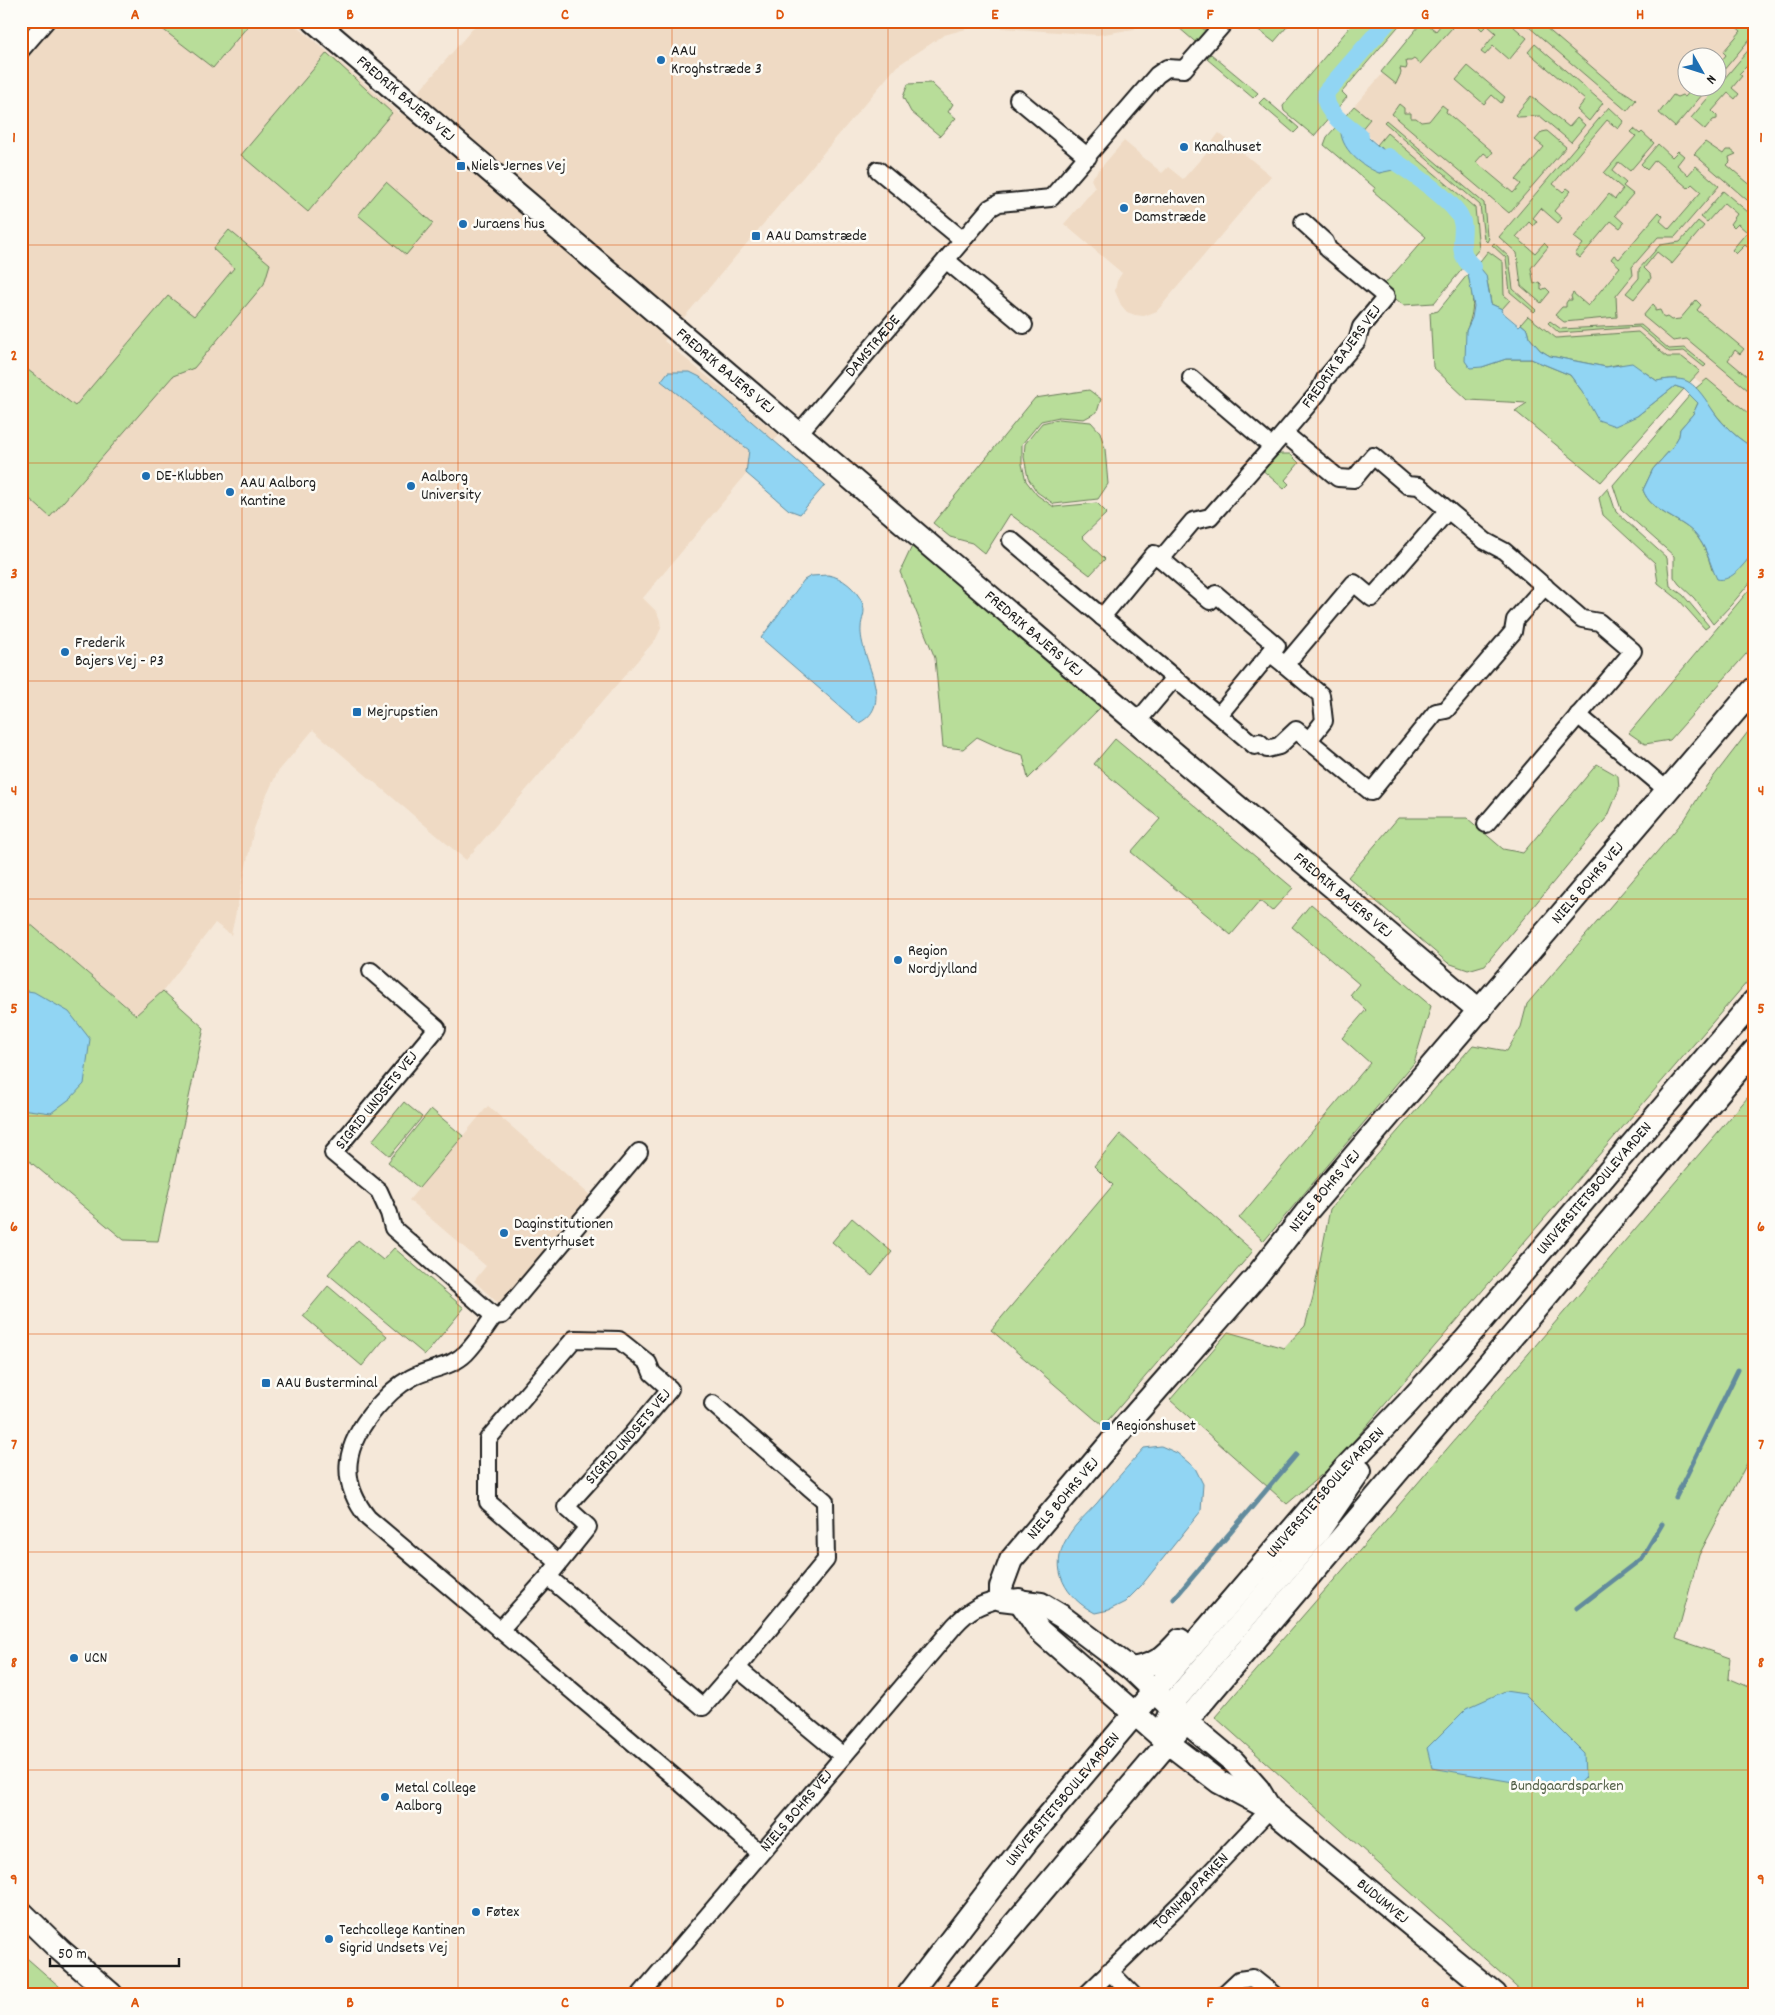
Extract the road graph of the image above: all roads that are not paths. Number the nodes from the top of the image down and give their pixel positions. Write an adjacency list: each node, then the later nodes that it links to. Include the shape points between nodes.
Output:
1 (46, 21): 4 (street)
2 (314, 21): 13 (street, FREDRIK BAJERS VEJ)
3 (1226, 21): 6 (street, DAMSTRÆDE, via 1184,69 1167,68 1157,75)
4 (21, 50)
5 (1018, 99): 6 (street)
6 (1088, 157): 9 (street, DAMSTRÆDE, via 1051,198 999,202)
7 (878, 170): 9 (street)
8 (1303, 222): 14 (street, FREDRIK BAJERS VEJ, via 1328,248 1386,297)
9 (962, 240): 10 (street, DAMSTRÆDE)
10 (946, 260): 11 (street); 13 (street, DAMSTRÆDE)
11 (1024, 324)
12 (1191, 378): 15 (street)
13 (799, 433): 27 (street, FREDRIK BAJERS VEJ)
14 (1285, 434): 15 (street, FREDRIK BAJERS VEJ); 16 (street, via 1338,478 1354,479 1373,456 1407,485 1419,486)
15 (1272, 447): 18 (street, FREDRIK BAJERS VEJ, via 1210,517 1193,521)
16 (1448, 510): 19 (street); 22 (street, via 1372,598 1354,583)
17 (1011, 540): 20 (street)
18 (1161, 559): 20 (street, FREDRIK BAJERS VEJ, via 1154,554); 21 (street, via 1210,601 1216,594 1257,628 1277,646)
19 (1545, 586): 26 (street, via 1582,619 1599,622 1633,651); 28 (street, via 1515,620 1513,632 1446,710 1436,712 1371,792)
20 (1102, 616): 23 (street)
21 (1270, 653): 22 (street); 25 (street)
22 (1285, 664): 28 (street, via 1321,695 1324,721)
23 (1174, 678): 25 (street); 27 (street)
24 (1754, 689): 29 (street, NIELS BOHRS VEJ)
25 (1219, 715): 28 (street, via 1255,746 1259,742 1267,749 1279,746 1295,730)
26 (1578, 716): 29 (street); 30 (street)
27 (1137, 722): 33 (street, FREDRIK BAJERS VEJ)
28 (1309, 740)
29 (1668, 791): 33 (street, NIELS BOHRS VEJ)
30 (1486, 824)
31 (371, 971): 36 (street, SIGRID UNDSETS VEJ, via 437,1028 333,1152 379,1191 393,1228)
32 (1754, 1000): 38 (street, UNIVERSITETSBOULEVARDEN, via 1466,1340)
33 (1480, 1011): 42 (street, NIELS BOHRS VEJ, via 1011,1560 1001,1588)
34 (1754, 1051): 48 (street, UNIVERSITETSBOULEVARDEN)
35 (639, 1152): 36 (street, via 502,1315)
36 (494, 1316): 43 (street, via 466,1353 449,1364 412,1377 392,1390 373,1411 354,1439 349,1458 349,1483 355,1501 368,1518)
37 (713, 1404): 44 (street, via 825,1500 826,1560)
38 (1407, 1404): 39 (street, UNIVERSITETSBOULEVARDEN); 48 (street, via 1318,1532 1177,1698)
39 (1346, 1467): 45 (street, via 1297,1503 1167,1655 1154,1664); 46 (street, UNIVERSITETSBOULEVARDEN)
40 (559, 1563): 40 (street, SIGRID UNDSETS VEJ, via 488,1502 488,1439 574,1339 619,1340 648,1362 652,1373 670,1388 566,1507 588,1527); 41 (street, SIGRID UNDSETS VEJ)
41 (548, 1576): 43 (street, SIGRID UNDSETS VEJ); 44 (street, via 703,1707)
42 (1010, 1600): 45 (street, NIELS BOHRS VEJ, via 1041,1604); 47 (street); 50 (street, NIELS BOHRS VEJ, via 983,1603 967,1612)
43 (500, 1630): 52 (street)
44 (737, 1668): 50 (street)
45 (1131, 1669): 46 (street, NIELS BOHRS VEJ)
46 (1154, 1691): 47 (street, UNIVERSITETSBOULEVARDEN); 48 (street, NIELS BOHRS VEJ)
47 (1135, 1715): 49 (street); 55 (street, UNIVERSITETSBOULEVARDEN, via 1028,1840)
48 (1178, 1715): 49 (street, UNIVERSITETSBOULEVARDEN); 51 (street, BUDUMVEJ, via 1234,1762 1258,1789)
49 (1161, 1736): 51 (street, BUDUMVEJ, via 1219,1782); 60 (street, UNIVERSITETSBOULEVARDEN)
50 (842, 1756): 52 (street, NIELS BOHRS VEJ)
51 (1270, 1809): 54 (street, TORNHØJPARKEN, via 1185,1899); 65 (street, BUDUMVEJ)
52 (760, 1853): 57 (street, NIELS BOHRS VEJ)
53 (21, 1912): 56 (street)
54 (1109, 1972): 61 (street, TORNHØJPARKEN); 62 (street)
55 (926, 1973): 58 (street); 59 (street, UNIVERSITETSBOULEVARDEN)
56 (111, 1994)
57 (641, 1994)
58 (893, 1994)
59 (909, 1994)
60 (955, 1994)
61 (1087, 1994)
62 (1132, 1994)
63 (1224, 1994): 64 (street, via 1239,1980 1253,1978)
64 (1273, 1994)
65 (1495, 1994)

